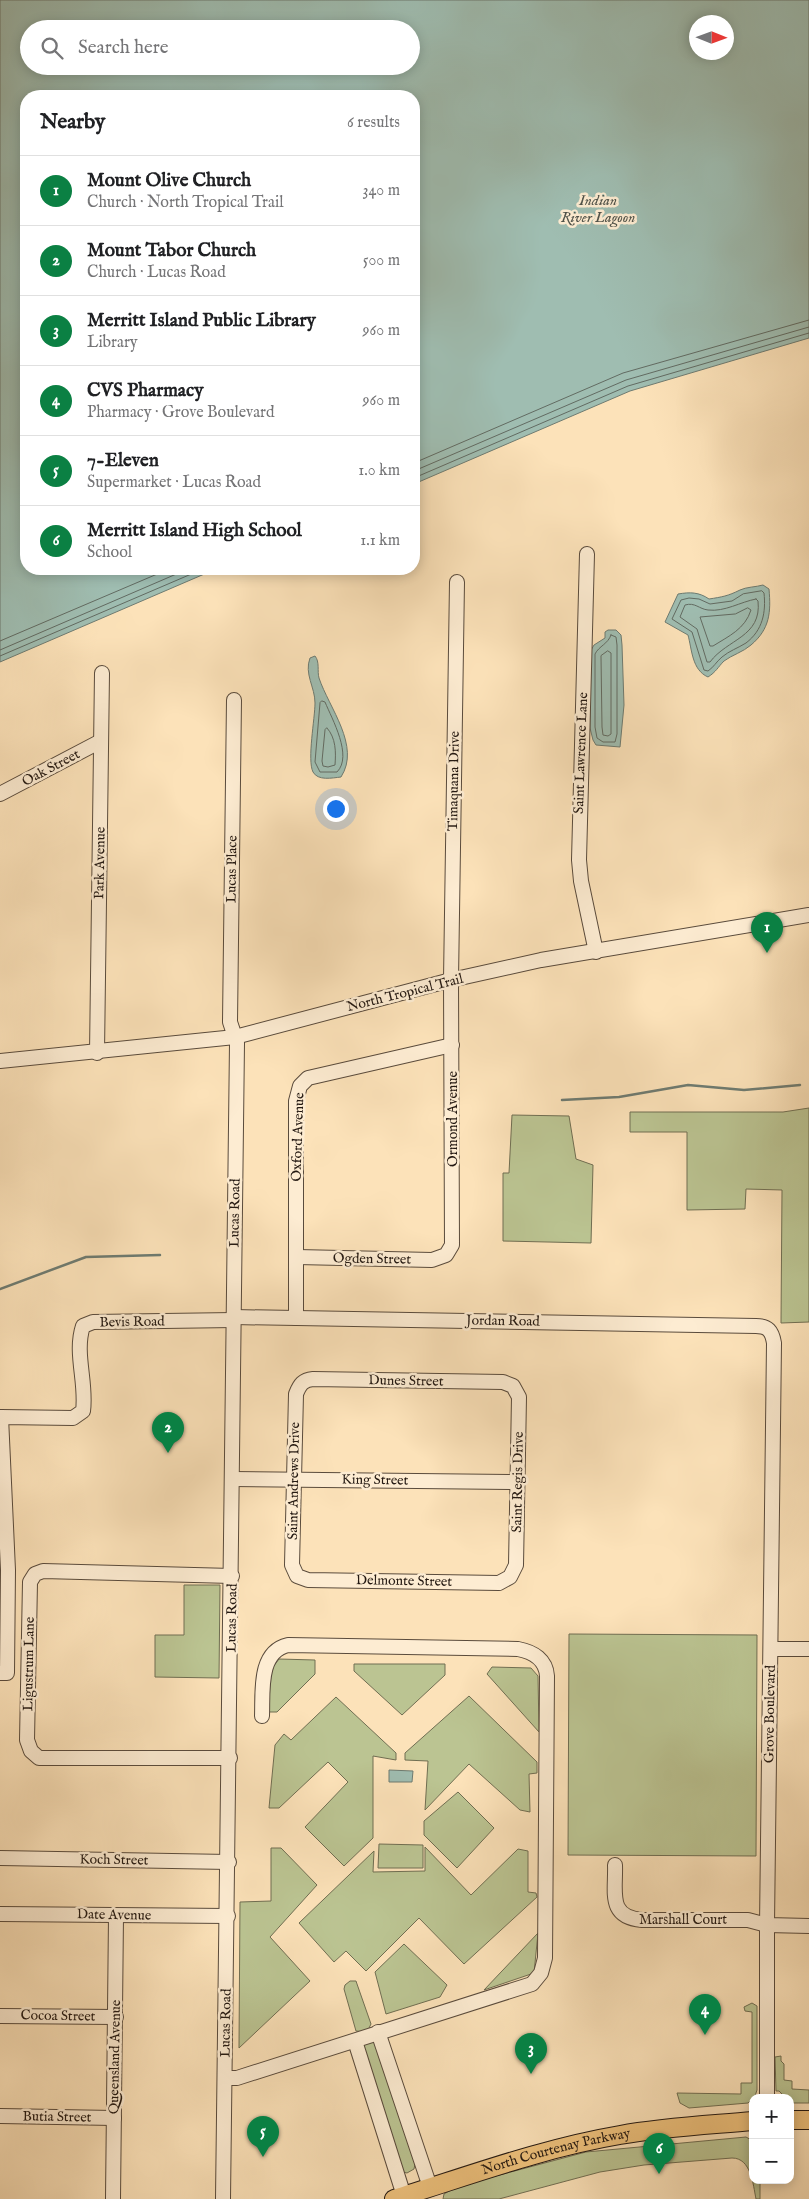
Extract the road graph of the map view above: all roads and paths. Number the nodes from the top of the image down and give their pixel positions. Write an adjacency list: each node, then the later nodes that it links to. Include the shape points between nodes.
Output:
1 (587, 554): 8 (street, Saint Lawrence Lane, via 580,860)
2 (457, 582): 9 (street, Timaquana Drive)
3 (102, 674): 5 (street, Park Avenue)
4 (234, 700): 10 (street, Lucas Place, via 230,1022)
5 (101, 741): 6 (street, Oak Street); 12 (street, Park Avenue)
6 (0, 794)
7 (809, 915): 8 (street, North Tropical Trail)
8 (596, 952): 9 (street, North Tropical Trail, via 541,960)
9 (451, 980): 10 (street, North Tropical Trail); 11 (street, Ormond Avenue)
10 (235, 1037): 12 (street, North Tropical Trail); 17 (street, Lucas Road, via 238,1044)
11 (452, 1045): 14 (street, Ormond Avenue, via 453,1235 452,1246); 15 (street, Oxford Avenue, via 308,1078 300,1086 296,1101)
12 (97, 1053): 13 (street, North Tropical Trail)
13 (0, 1061)
14 (446, 1255): 15 (street, Ogden Street, via 432,1260)
15 (297, 1257): 16 (street, Oxford Avenue)
16 (296, 1318): 17 (street, Jordan Road); 18 (street, Jordan Road, via 756,1326)
17 (234, 1319): 21 (street, Lucas Road); 24 (street, Bevis Road, via 93,1322 83,1326 79,1337 85,1396 83,1411 72,1418 1,1417)
18 (770, 1331): 28 (street, Grove Boulevard, via 774,1342)
19 (299, 1385): 20 (street, Dunes Street, via 304,1380 313,1379 503,1382); 22 (street, Saint Andrews Drive, via 296,1394)
20 (514, 1386): 23 (street, Saint Regis Drive, via 519,1397)
21 (232, 1479): 22 (street, King Street); 25 (street, Lucas Road)
22 (294, 1479): 23 (street, King Street); 26 (street, Saint Andrews Drive, via 292,1565)
23 (518, 1482): 27 (street, Saint Regis Drive, via 516,1566)
24 (4, 1570): 30 (street, Bevis Road, via 7,1673)
25 (232, 1576): 32 (street, Lucas Road); 32 (street, Ligustrum Lane, via 44,1571 35,1574 30,1582 27,1740 31,1751 39,1758)
26 (297, 1576): 27 (street, Delmonte Street, via 308,1580 499,1583)
27 (510, 1577)
28 (771, 1649): 29 (street); 39 (street, Grove Boulevard)
29 (809, 1650)
30 (0, 1673)
31 (262, 1716): 43 (street, via 263,1678 267,1663 272,1653 288,1645 518,1649 538,1656 547,1668 543,1968 532,1984)
32 (230, 1758): 34 (street, Lucas Road)
33 (0, 1858): 34 (street, Koch Street)
34 (228, 1862): 38 (street, Lucas Road)
35 (615, 1865): 39 (street, Marshall Court, via 616,1904 627,1918 748,1920)
36 (0, 1914): 37 (street, Date Avenue)
37 (116, 1916): 38 (street, Date Avenue); 42 (street, Queensland Avenue)
38 (228, 1916): 45 (street, Lucas Road)
39 (767, 1925): 40 (street); 46 (street, Grove Boulevard)
40 (809, 1926)
41 (0, 2016): 42 (street, Cocoa Street)
42 (116, 2017): 48 (street, Queensland Avenue)
43 (378, 2032): 44 (street); 52 (street)
44 (354, 2041): 45 (street, via 237,2078); 53 (street)
45 (225, 2078): 55 (street, Lucas Road)
46 (767, 2094)
47 (0, 2116): 48 (street, Butia Street)
48 (114, 2118): 54 (street, Queensland Avenue)
49 (794, 2120): 50 (main road)
50 (809, 2120)
51 (749, 2121): 52 (main road, North Courtenay Parkway, via 611,2136 476,2171)
52 (430, 2187): 53 (main road, North Courtenay Parkway)
53 (399, 2197)
54 (113, 2198)
55 (223, 2199)

